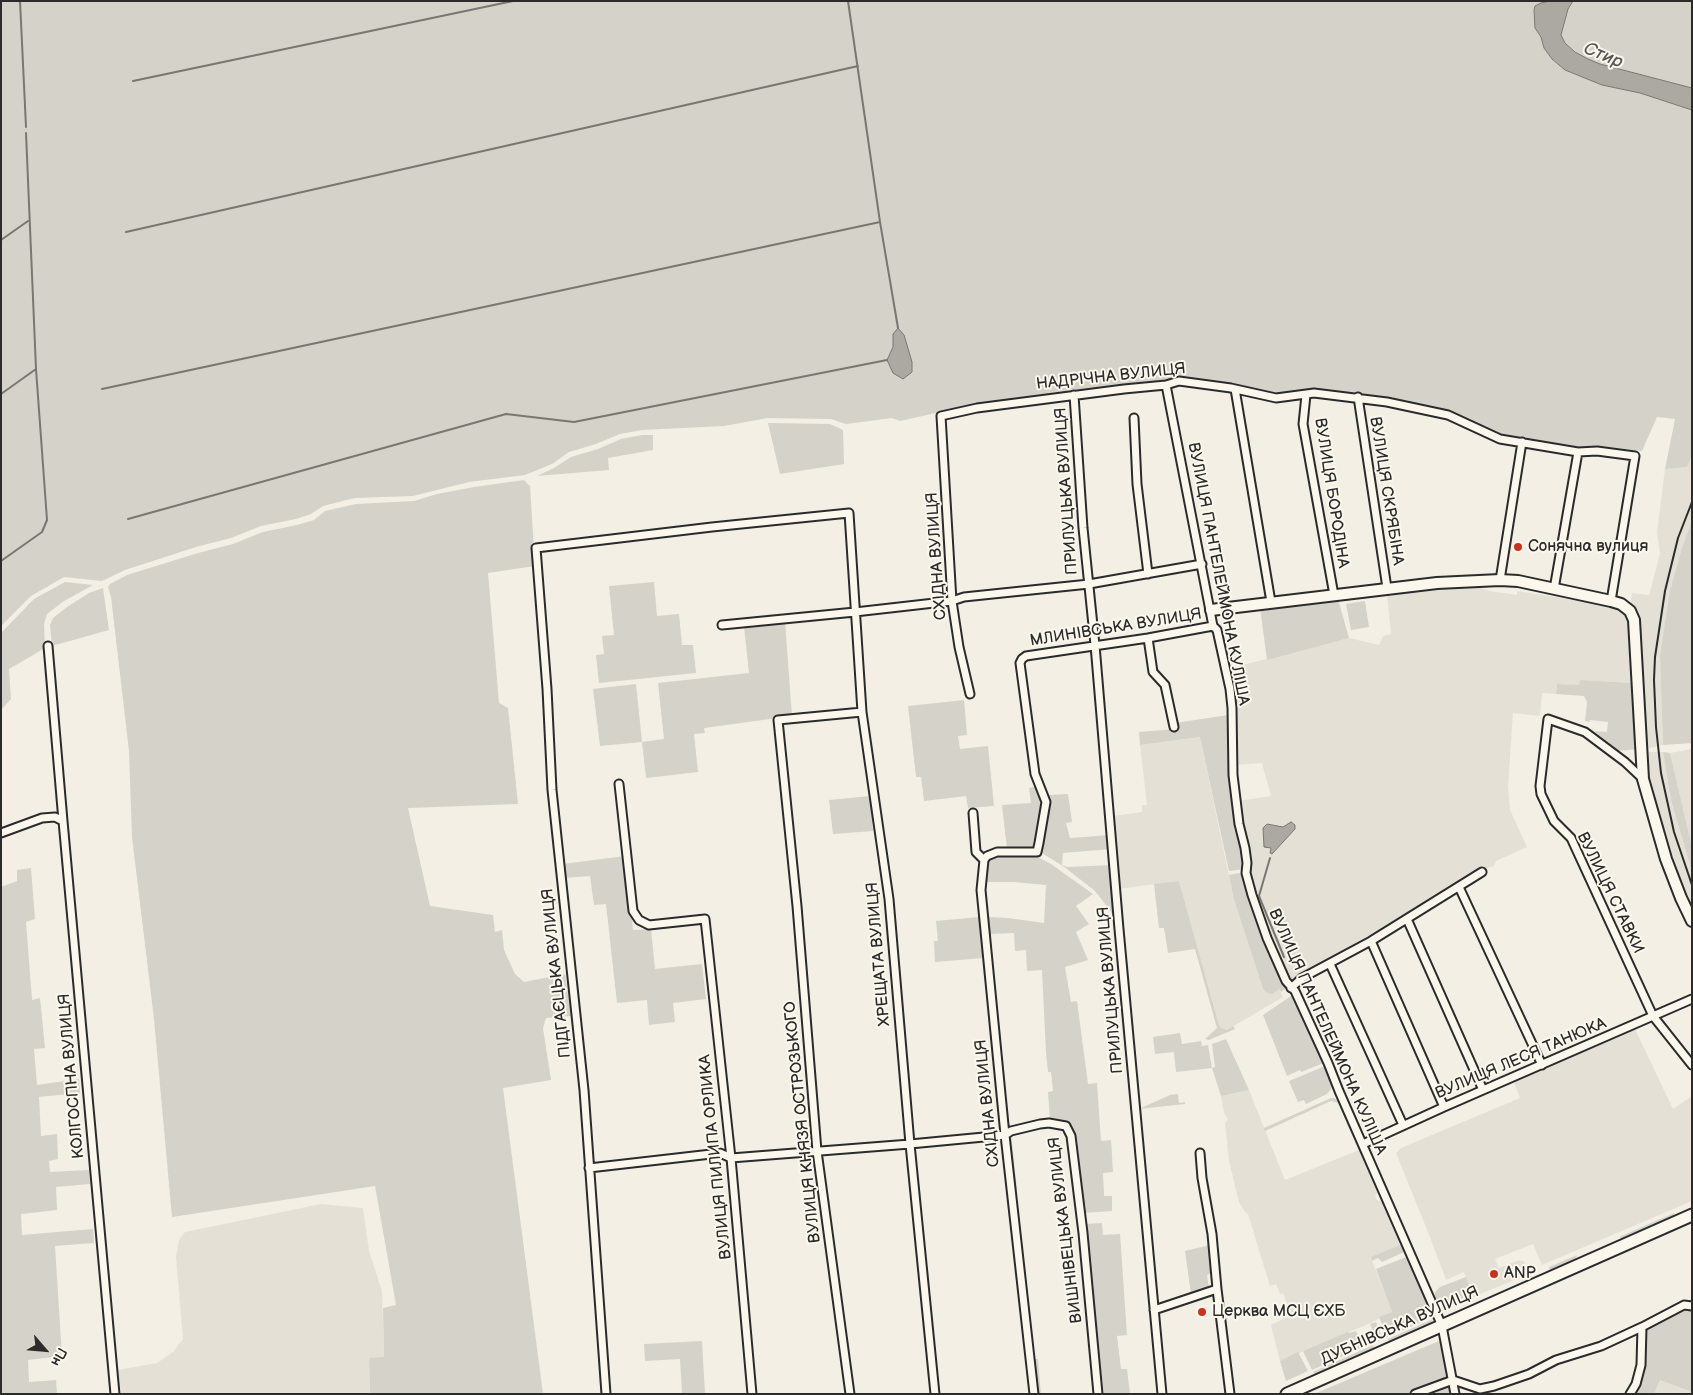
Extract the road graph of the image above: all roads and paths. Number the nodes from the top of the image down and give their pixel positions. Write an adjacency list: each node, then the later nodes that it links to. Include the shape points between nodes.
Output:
1 (1166, 385): 2 (street, НАДРІЧНА ВУЛИЦЯ, via 1179,382); 3 (street, НАДРІЧНА ВУЛИЦЯ); 11 (street, ВУЛИЦЯ ПАНТЕЛЕЙМОНА КУЛІША)
2 (1235, 389): 4 (street, НАДРІЧНА ВУЛИЦЯ, via 1276,398); 20 (street)
3 (1074, 395): 6 (street, НАДРІЧНА ВУЛИЦЯ); 14 (street, ПРИЛУЦЬКА ВУЛИЦЯ)
4 (1306, 395): 5 (street, НАДРІЧНА ВУЛИЦЯ); 17 (street, ВУЛИЦЯ БОРОДІНА, via 1303,424)
5 (1358, 397): 8 (street, НАДРІЧНА ВУЛИЦЯ, via 1448,415 1500,439); 15 (street, ВУЛИЦЯ СКРЯБІНА)
6 (941, 416): 19 (street, СХІДНА ВУЛИЦЯ)
7 (1134, 418): 12 (street, via 1137,484)
8 (1522, 442): 9 (street, НАДРІЧНА ВУЛИЦЯ); 13 (street)
9 (1578, 452): 16 (street); 18 (street, НАДРІЧНА ВУЛИЦЯ, via 1635,456)
10 (536, 548): 22 (street, ХРЕЩАТА ВУЛИЦЯ, via 849,513); 57 (street, ПІДГАЄЦЬКА ВУЛИЦЯ, via 552,790)
11 (1202, 564): 12 (street, ПРИЛУЦЬКА ВУЛИЦЯ); 21 (street, ВУЛИЦЯ ПАНТЕЛЕЙМОНА КУЛІША)
12 (1148, 574): 14 (street, ПРИЛУЦЬКА ВУЛИЦЯ)
13 (1500, 580): 15 (street); 16 (street)
14 (1089, 584): 19 (street, ПРИЛУЦЬКА ВУЛИЦЯ); 26 (street, ПРИЛУЦЬКА ВУЛИЦЯ)
15 (1387, 588): 17 (street)
16 (1554, 588): 18 (street)
17 (1334, 595): 20 (street)
18 (1611, 600): 31 (street, via 1622,604 1634,620)
19 (952, 601): 22 (street, ПРИЛУЦЬКА ВУЛИЦЯ); 28 (street, СХІДНА ВУЛИЦЯ)
20 (1271, 602): 21 (street)
21 (1211, 610): 24 (street, ВУЛИЦЯ ПАНТЕЛЕЙМОНА КУЛІША)
22 (855, 612): 23 (street, ПРИЛУЦЬКА ВУЛИЦЯ); 29 (street, ХРЕЩАТА ВУЛИЦЯ)
23 (722, 624)
24 (1213, 626): 25 (street, МЛИНІВСЬКА ВУЛИЦЯ); 43 (street, ВУЛИЦЯ ПАНТЕЛЕЙМОНА КУЛІША, via 1217,630 1230,689 1233,774 1246,873 1267,938)
25 (1148, 638): 26 (street, МЛИНІВСЬКА ВУЛИЦЯ); 30 (street, via 1153,672 1165,685)
26 (1095, 645): 36 (street, МЛИНІВСЬКА ВУЛИЦЯ, via 1026,656 1020,663 1035,774 1046,802 1036,852 996,852); 61 (street, ПРИЛУЦЬКА ВУЛИЦЯ)
27 (48, 646): 34 (street, КОЛГОСПНА ВУЛИЦЯ)
28 (970, 694)
29 (862, 712): 52 (street, ХРЕЩАТА ВУЛИЦЯ, via 889,899); 54 (street, ВУЛИЦЯ КНЯЗЯ ОСТРОЗЬКОГО, via 778,720)
30 (1174, 727)
31 (1643, 779): 40 (street, via 1666,859); 45 (street, ВУЛИЦЯ СТАВКИ, via 1585,732 1548,719 1541,794 1554,821 1571,838)
32 (619, 784): 56 (street, ВУЛИЦЯ ПИЛИПА ОРЛИКА, via 633,911 639,920 649,925 705,919)
33 (973, 813): 36 (street, СХІДНА ВУЛИЦЯ, via 976,852)
34 (63, 821): 35 (street, via 55,817 42,818); 65 (street, КОЛГОСПНА ВУЛИЦЯ)
35 (1, 833)
36 (984, 860): 51 (street, СХІДНА ВУЛИЦЯ, via 981,890)
37 (1482, 872): 38 (street)
38 (1459, 887): 39 (street); 46 (street)
39 (1408, 919): 41 (street); 48 (street)
40 (1692, 921)
41 (1371, 941): 42 (street); 49 (street)
42 (1330, 964): 43 (street, via 1302,978); 50 (street)
43 (1291, 988): 53 (street, ВУЛИЦЯ ПАНТЕЛЕЙМОНА КУЛІША)
44 (1692, 1000): 45 (street, ВУЛИЦЯ ЛЕСЯ ТАНЮКА)
45 (1653, 1016): 46 (street, ВУЛИЦЯ ЛЕСЯ ТАНЮКА); 47 (street)
46 (1542, 1065): 48 (street, ВУЛИЦЯ ЛЕСЯ ТАНЮКА)
47 (1692, 1065)
48 (1483, 1090): 49 (street, ВУЛИЦЯ ЛЕСЯ ТАНЮКА)
49 (1444, 1107): 50 (street, ВУЛИЦЯ ЛЕСЯ ТАНЮКА)
50 (1403, 1125): 53 (street, ВУЛИЦЯ ЛЕСЯ ТАНЮКА)
51 (1005, 1135): 52 (street); 70 (street, СХІДНА ВУЛИЦЯ); 71 (street, ВИШНІВЕЦЬКА ВУЛИЦЯ, via 1040,1124 1062,1125 1069,1130 1083,1233)
52 (910, 1144): 54 (street); 69 (street, ХРЕЩАТА ВУЛИЦЯ)
53 (1363, 1144): 62 (street, ВУЛИЦЯ ПАНТЕЛЕЙМОНА КУЛІША)
54 (817, 1151): 56 (street); 68 (street, ВУЛИЦЯ КНЯЗЯ ОСТРОЗЬКОГО)
55 (1200, 1153): 59 (street)
56 (731, 1158): 57 (street, via 720,1153); 67 (street, ВУЛИЦЯ ПИЛИПА ОРЛИКА)
57 (590, 1168): 66 (street, ПІДГАЄЦЬКА ВУЛИЦЯ)
58 (1692, 1215): 62 (main road, ДУБНІВСЬКА ВУЛИЦЯ)
59 (1217, 1289): 61 (street); 73 (street)
60 (1692, 1306): 63 (street, via 1684,1305)
61 (1154, 1310): 72 (street, ПРИЛУЦЬКА ВУЛИЦЯ)
62 (1442, 1326): 64 (street, ВУЛИЦЯ ПАНТЕЛЕЙМОНА КУЛІША); 74 (main road, ДУБНІВСЬКА ВУЛИЦЯ)
63 (1642, 1328): 64 (street, via 1494,1386 1480,1389); 77 (street, via 1641,1365)
64 (1453, 1380): 75 (street); 76 (street, ВУЛИЦЯ ПАНТЕЛЕЙМОНА КУЛІША)
65 (114, 1394)
66 (606, 1394)
67 (752, 1394)
68 (850, 1394)
69 (935, 1394)
70 (1034, 1394)
71 (1098, 1394)
72 (1162, 1394)
73 (1230, 1394)
74 (1287, 1394)
75 (1416, 1394)
76 (1455, 1394)
77 (1630, 1394)

